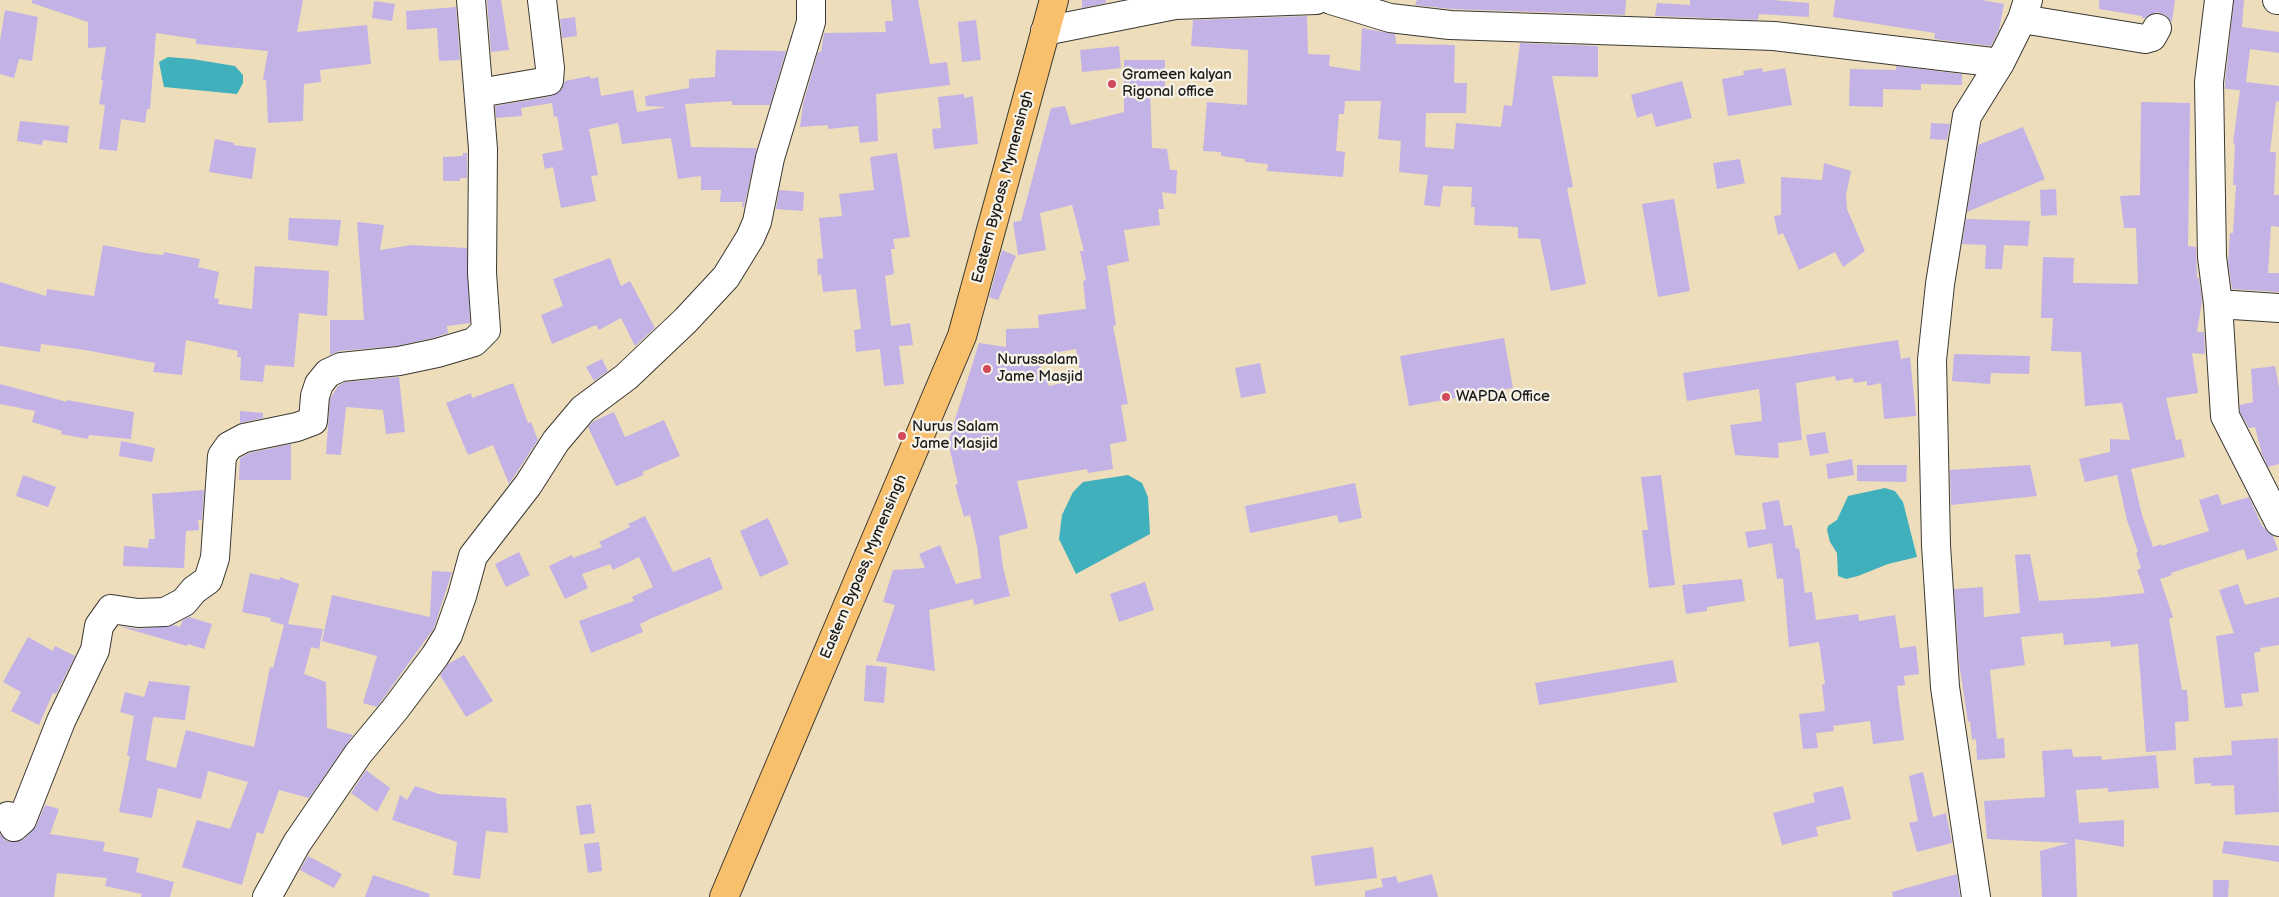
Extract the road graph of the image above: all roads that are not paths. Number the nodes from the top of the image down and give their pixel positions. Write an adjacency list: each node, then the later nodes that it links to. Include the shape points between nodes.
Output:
1 (471, 0): 12 (street)
2 (542, 0): 12 (street, via 549,81)
3 (811, 0): 17 (street, via 811,22 750,238 726,277 686,320 626,377 582,410 556,441 528,485 472,556 448,634 435,656 358,754 297,843)
4 (1054, 0): 10 (highway, Eastern Bypass, Mymensingh)
5 (1316, 0): 10 (street, via 1175,5)
6 (1331, 0): 11 (street, via 1390,18 1450,25 1774,36)
7 (2219, 0): 13 (street, via 2209,82 2212,257)
8 (2025, 10): 9 (street, via 2145,39 2152,37); 11 (street)
9 (2157, 28)
10 (1045, 31): 18 (highway, Eastern Bypass, Mymensingh, via 962,336)
11 (2000, 63): 19 (street, via 1967,116 1940,284 1932,360 1936,545 1945,687)
12 (479, 93): 16 (street, via 486,330 474,342 437,354 340,366 319,384 313,421 244,438 229,446 222,456 215,558 208,580 184,602 165,612 111,609 99,626 95,650 61,721 22,820 14,827)
13 (2218, 304): 14 (street); 15 (street, via 2225,416)
14 (2279, 308)
15 (2279, 522)
16 (8, 816)
17 (267, 897)
18 (724, 897)
19 (1976, 897)

